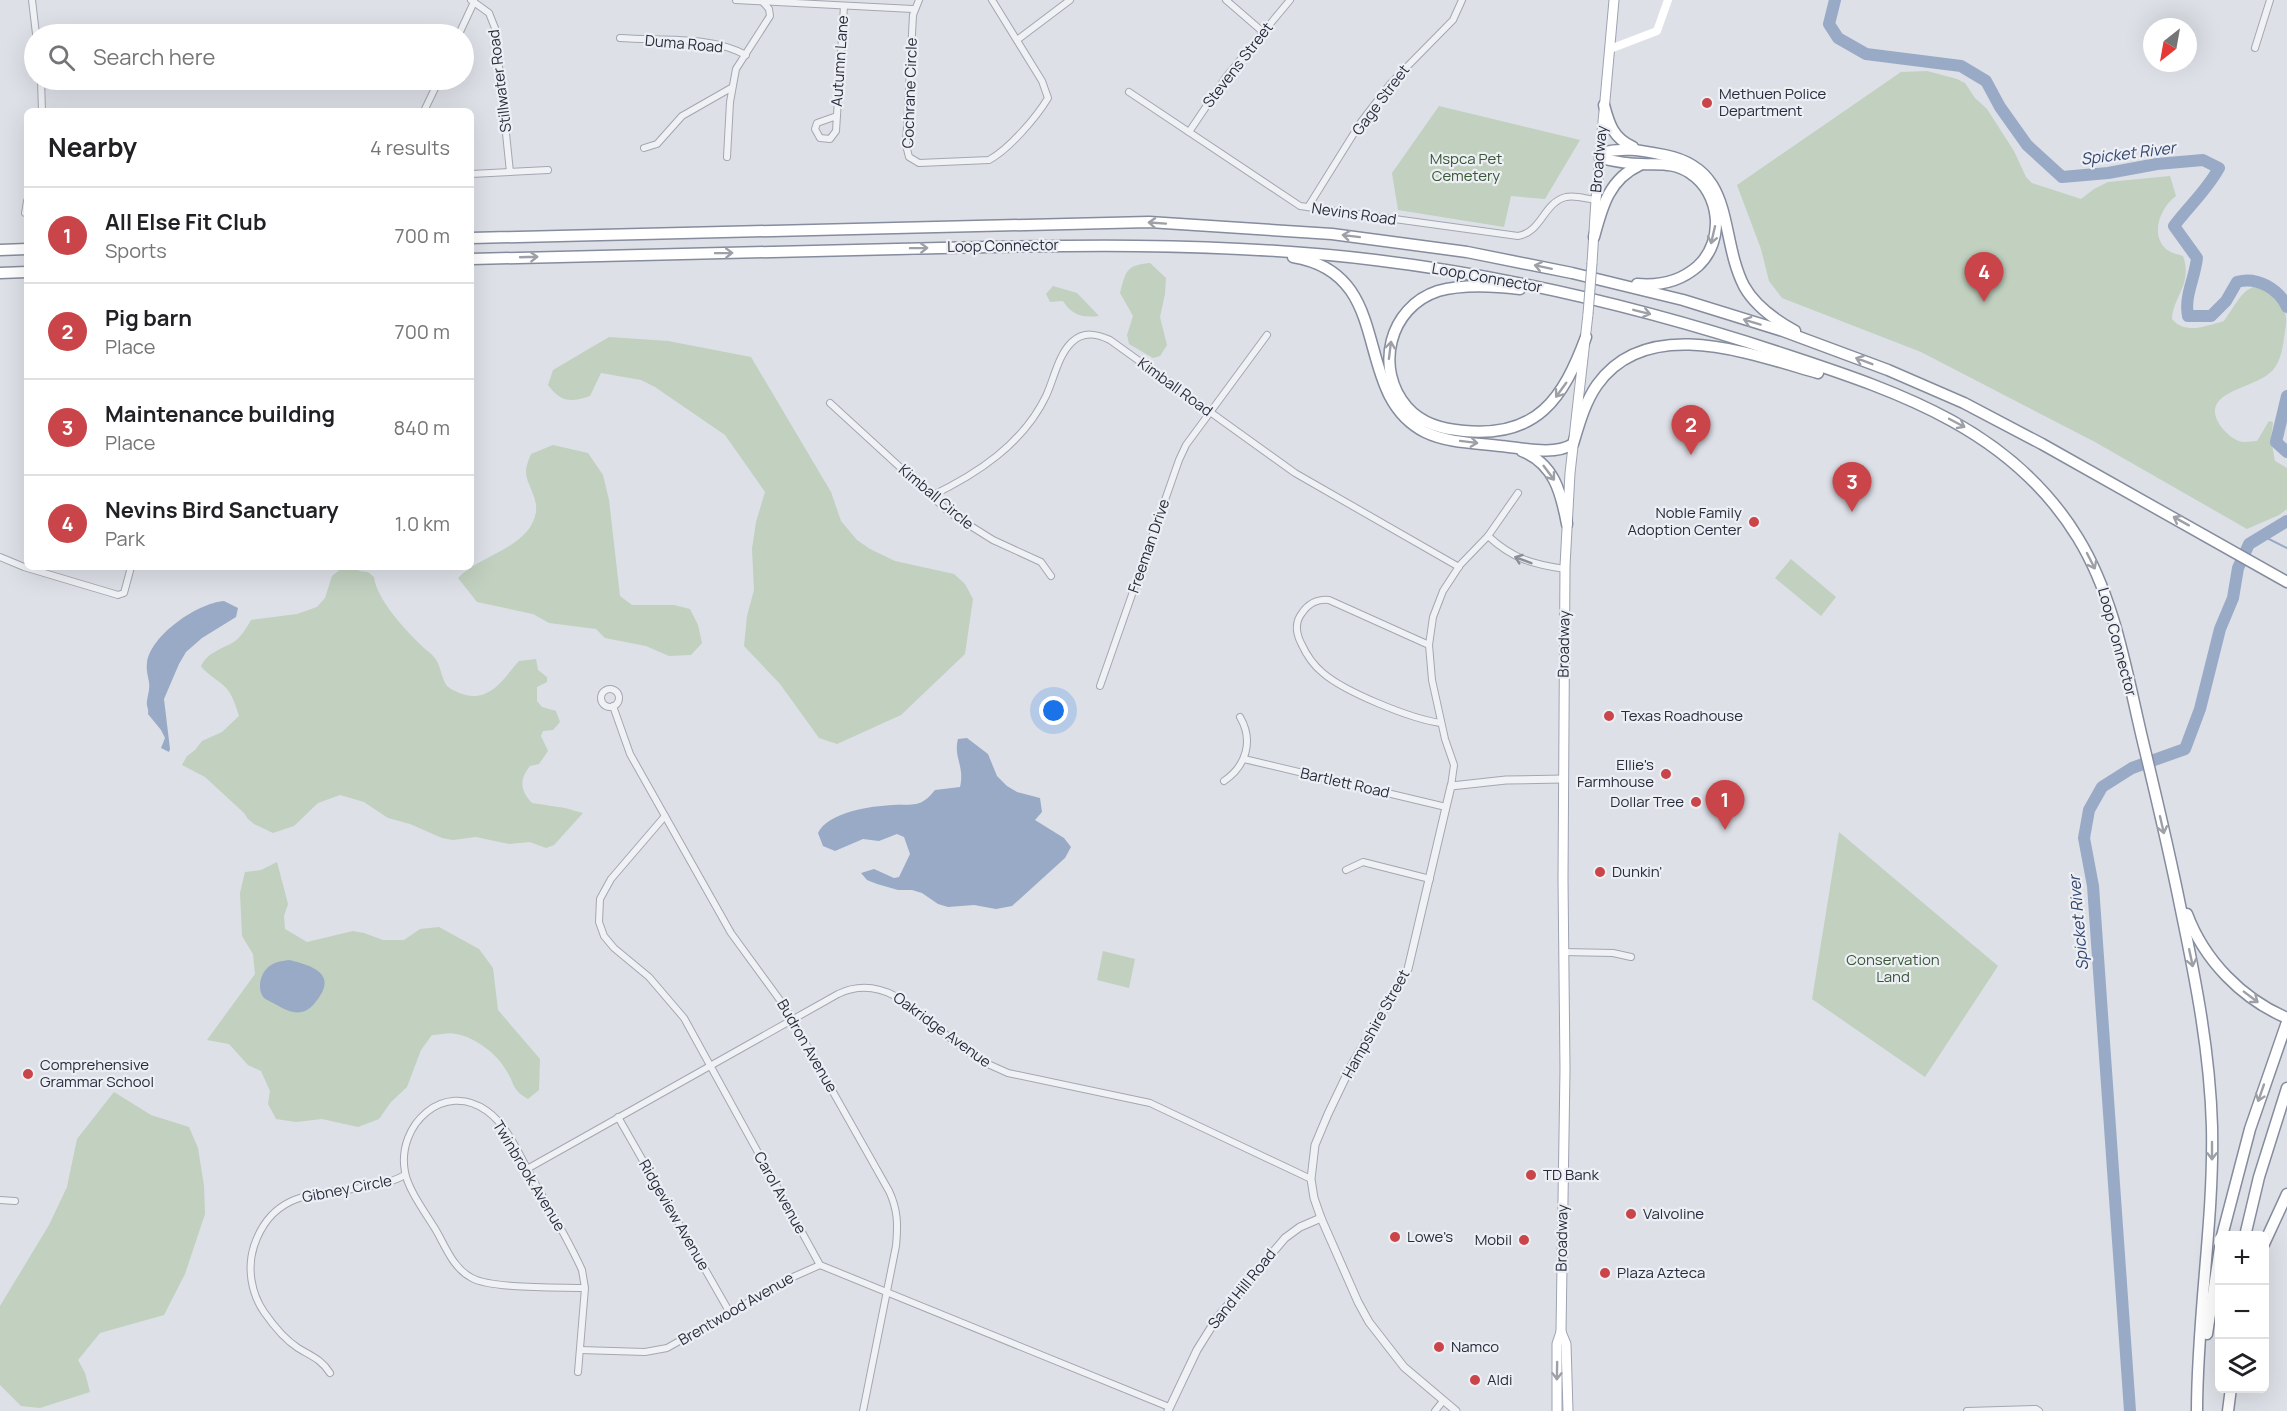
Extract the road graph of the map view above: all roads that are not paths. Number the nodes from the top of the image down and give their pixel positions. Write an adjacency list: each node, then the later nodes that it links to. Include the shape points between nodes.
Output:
1 (32, 0): 16 (street)
2 (736, 0): 13 (street)
3 (919, 0): 15 (street)
4 (992, 0): 20 (street, Cochrane Circle)
5 (1071, 0): 20 (street)
6 (1226, 0): 18 (street)
7 (1290, 0): 18 (street, Stevens Street)
8 (1462, 0): 42 (street, Gage Street, via 1454,20 1391,83 1361,122)
9 (1614, 0): 22 (main road, Broadway)
10 (1668, 0): 22 (main road, via 1657,32)
11 (2270, 0): 21 (street)
12 (473, 1): 17 (street); 39 (street, Stillwater Road, via 489,13 495,28)
13 (763, 1): 14 (street); 23 (street, via 770,16)
14 (844, 6): 15 (street); 31 (street, Autumn Lane)
15 (913, 9): 20 (street, Cochrane Circle, via 906,145 909,157 919,163 989,160 1017,136 1043,105 1048,94)
16 (35, 24)
17 (463, 24)
18 (1263, 32): 32 (street, Stevens Street, via 1210,98)
19 (620, 38): 23 (street, Duma Road, via 706,43)
20 (1017, 40)
21 (2255, 48)
22 (1610, 49): 28 (main road, Broadway)
23 (746, 55): 24 (street, via 736,69)
24 (731, 88): 33 (street, via 682,116 657,144); 36 (street)
25 (41, 90): 29 (street)
26 (434, 90): 30 (street)
27 (1130, 92): 32 (street, Nevins Road)
28 (1604, 105): 34 (highway, via 1614,133); 35 (main road, Broadway)
29 (42, 108)
30 (425, 108)
31 (837, 116)
32 (1189, 132): 42 (street, Nevins Road, via 1292,203)
33 (644, 148)
34 (1639, 150): 35 (highway, via 1622,148); 55 (highway, via 1682,160 1706,176 1719,197 1736,263 1749,294 1775,319)
35 (1600, 155): 37 (highway); 41 (main road, Broadway)
36 (727, 157)
37 (1641, 165): 43 (highway, via 1624,174 1606,197); 51 (highway, one-way to 51, via 1676,166 1704,187 1716,223 1705,257 1682,277 1653,284)
38 (548, 170): 39 (street)
39 (510, 172): 40 (street)
40 (474, 174)
41 (1596, 200): 42 (street, Nevins Road, via 1576,197 1555,202 1531,232 1518,236); 43 (main road, Broadway)
42 (1308, 207)
43 (1594, 237): 54 (main road, Broadway, bridge)
44 (474, 238): 51 (highway, Loop Connector, one-way to 44, via 1467,252 1332,234 1149,222)
45 (1212, 246): 48 (highway, Loop Connector, one-way to 45, via 1070,244); 52 (highway, Loop Connector, via 1388,261 1484,276); 60 (highway, one-way to 60, via 1296,258 1330,272 1349,289 1362,310 1388,394 1405,418 1435,436)
46 (24, 249): 47 (highway)
47 (0, 250)
48 (474, 259)
49 (24, 272): 50 (highway)
50 (0, 273)
51 (1572, 273): 55 (highway, Loop Connector, one-way to 51, via 1683,300)
52 (1606, 304): 54 (highway, one-way to 52, via 1570,376 1551,403 1529,420 1497,431 1454,430 1423,420 1401,399 1389,367 1391,340 1400,321 1414,305 1437,292 1506,288); 56 (highway, Loop Connector, one-way to 56, via 1692,324)
53 (1268, 335): 58 (street, Freeman Drive)
54 (1586, 337): 59 (main road, Broadway)
55 (1827, 347): 66 (highway, Loop Connector, one-way to 55, via 2002,423)
56 (1896, 395): 59 (highway, via 1725,350 1660,345 1629,356 1603,377 1591,394); 88 (highway, Loop Connector, one-way to 88, via 1958,423 1994,446 2032,478 2064,516 2094,568 2108,602)
57 (830, 403): 62 (street, Kimball Circle)
58 (1211, 413): 62 (street, Kimball Road, via 1110,340 1086,334 1066,350 1045,398 1018,436 979,470); 68 (street, Kimball Road, via 1294,473); 76 (street, Freeman Drive, via 1179,460)
59 (1573, 444): 60 (highway, via 1549,450); 63 (main road, Broadway)
60 (1504, 446): 63 (highway, one-way to 63, via 1532,456 1546,467 1561,492)
61 (1518, 493): 64 (street, Hampshire Street)
62 (931, 496): 73 (street, Kimball Circle, via 977,532 1041,562)
63 (1567, 524): 69 (main road, Broadway)
64 (1488, 536): 68 (street, Hampshire Street); 69 (street, one-way to 64, via 1520,560)
65 (0, 557): 67 (street)
66 (2250, 560): 72 (highway); 74 (highway)
67 (24, 567)
68 (1459, 567): 75 (street, Hampshire Street, via 1443,591 1433,617)
69 (1565, 569): 81 (main road, Broadway)
70 (34, 570): 71 (street, via 118,595 124,593)
71 (130, 570)
72 (2287, 573)
73 (1051, 576)
74 (2287, 582)
75 (1429, 645): 79 (street, Hampshire Street); 79 (street, via 1329,600 1313,602 1298,620 1302,644 1324,674 1395,710)
76 (1100, 686)
77 (613, 706): 85 (street, Budron Avenue, via 627,748)
78 (1240, 717): 80 (street, via 1247,733)
79 (1441, 723): 83 (street, Hampshire Street, via 1454,765)
80 (1244, 759): 82 (street); 84 (street, Bartlett Road)
81 (1563, 779): 83 (street); 89 (main road, Broadway)
82 (1224, 781)
83 (1451, 786): 84 (street, Hampshire Street)
84 (1446, 807): 87 (street, Hampshire Street)
85 (665, 816): 91 (street, Budron Avenue, via 731,933); 93 (street, Carol Avenue, via 611,879 600,899 598,922 614,948 649,977 677,1009)
86 (1346, 870): 87 (street, via 1363,862)
87 (1430, 879): 98 (street, Hampshire Street, via 1408,969 1351,1066 1328,1114 1315,1144)
88 (2175, 880): 92 (highway, one-way to 92, via 2195,933 2214,963 2252,999); 126 (highway, one-way to 126, via 2199,998 2210,1095 2211,1197)
89 (1563, 952): 90 (street); 111 (main road, Broadway)
90 (1631, 957)
91 (793, 1019): 93 (street, Oakridge Avenue); 98 (street, Oakridge Avenue, via 844,991 860,987 882,990 908,1004 993,1068 1150,1103); 109 (street, Budron Avenue, via 896,1207 897,1246)
92 (2287, 1020): 103 (highway, one-way to 103, via 2247,1138)
93 (709, 1066): 95 (street, Oakridge Avenue); 106 (street, Carol Avenue)
94 (2287, 1088): 104 (highway)
95 (618, 1117): 96 (street, Oakridge Avenue); 110 (street, Ridgeview Avenue)
96 (527, 1168): 97 (street, Twinbrook Avenue, via 494,1117 476,1105 453,1101 425,1113 410,1131 404,1154); 108 (street, Twinbrook Avenue, via 573,1250)
97 (405, 1175): 108 (street, via 455,1264 472,1278 484,1283); 113 (street, Gibney Circle, via 383,1185 301,1196 280,1209 257,1238 251,1262 257,1299 286,1339 321,1361)
98 (1311, 1179): 102 (street, Hampshire Street)
99 (2287, 1194): 105 (highway)
100 (0, 1200): 101 (street)
101 (15, 1201)
102 (1321, 1218): 117 (street, Hampshire Street, via 1369,1322 1404,1366); 118 (street, Sand Hill Road, via 1285,1238 1217,1318)
103 (2223, 1231)
104 (2246, 1231)
105 (2269, 1235)
106 (820, 1265): 109 (street); 110 (street, Brentwood Avenue)
107 (2215, 1280): 126 (highway)
108 (585, 1288): 112 (street, Twinbrook Avenue)
109 (887, 1293): 118 (street); 119 (street, Budron Avenue)
110 (730, 1312): 112 (street, Brentwood Avenue, via 660,1350)
111 (1561, 1332): 122 (main road, one-way to 122, via 1557,1344); 123 (main road, via 1566,1344)
112 (580, 1350): 114 (street, Twinbrook Avenue)
113 (330, 1372)
114 (578, 1372)
115 (2224, 1393): 127 (highway)
116 (2230, 1393): 128 (highway)
117 (1443, 1401): 120 (street); 121 (street, Hampshire Street)
118 (1168, 1409)
119 (863, 1411)
120 (1435, 1411)
121 (1456, 1411)
122 (1557, 1411)
123 (1568, 1411)
124 (1967, 1411): 125 (street)
125 (2039, 1411)
126 (2198, 1411)
127 (2222, 1411)
128 (2228, 1411)

